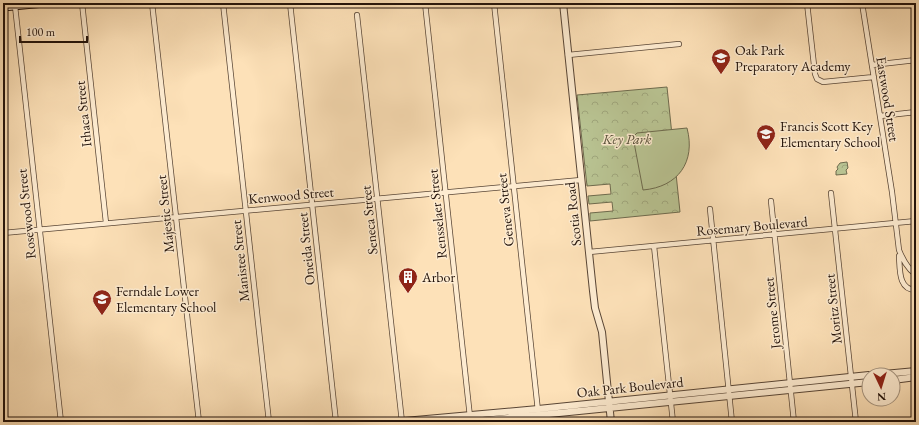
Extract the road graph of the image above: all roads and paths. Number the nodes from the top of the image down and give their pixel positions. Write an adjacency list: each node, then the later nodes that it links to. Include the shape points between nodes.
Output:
1 (44, 3): 11 (main road)
2 (82, 3): 32 (street, Ithaca Street)
3 (152, 3): 30 (street, Majestic Street)
4 (223, 3): 29 (street, Manistee Street)
5 (290, 3): 27 (street, Oneida Street)
6 (425, 3): 23 (street, Rensselaer Street)
7 (494, 3): 22 (street, Geneva Street)
8 (563, 3): 15 (street, Scotia Road)
9 (807, 3): 18 (street, via 817,79 823,82)
10 (862, 3): 17 (street, Eastwood Street)
11 (14, 4): 12 (main road); 35 (street, Rosewood Street)
12 (3, 7)
13 (357, 15): 25 (street, Seneca Street)
14 (679, 44): 15 (street)
15 (568, 54): 21 (street, Scotia Road)
16 (916, 60): 17 (street)
17 (872, 65): 18 (street, Eastwood Street)
18 (874, 77): 20 (street, Eastwood Street)
19 (916, 112): 20 (street)
20 (880, 116): 33 (street, Eastwood Street)
21 (581, 180): 22 (street, Kenwood Street); 41 (street, Scotia Road)
22 (514, 186): 23 (street, Kenwood Street); 55 (street, Geneva Street)
23 (446, 192): 25 (street, Kenwood Street); 56 (street, Rensselaer Street)
24 (831, 193): 34 (street, Moritz Street)
25 (377, 198): 27 (street, Kenwood Street); 62 (street, Seneca Street)
26 (771, 201): 37 (street, Jerome Street)
27 (312, 204): 29 (street, Kenwood Street); 60 (street, Oneida Street)
28 (710, 209): 38 (street)
29 (246, 210): 30 (street, Kenwood Street); 59 (street, Manistee Street)
30 (176, 216): 32 (street, Kenwood Street); 58 (street, Majestic Street)
31 (916, 221): 33 (street, Rosemary Boulevard)
32 (106, 223): 35 (street, Kenwood Street)
33 (896, 223): 34 (street, Rosemary Boulevard); 40 (street, Eastwood Street)
34 (836, 229): 37 (street, Rosemary Boulevard); 49 (street, Moritz Street)
35 (40, 230): 36 (street, Kenwood Street); 57 (street, Rosewood Street)
36 (3, 233)
37 (775, 235): 38 (street, Rosemary Boulevard); 51 (street, Jerome Street)
38 (714, 240): 39 (street, Rosemary Boulevard); 52 (street)
39 (654, 246): 41 (street, Rosemary Boulevard); 53 (street)
40 (899, 250): 42 (street, via 906,265); 43 (street, Eastwood Street, via 902,283 911,290)
41 (589, 252): 54 (street, Scotia Road, via 595,304 602,332)
42 (916, 275)
43 (916, 290)
44 (916, 371): 45 (street)
45 (901, 372)
46 (916, 377): 48 (street)
47 (861, 378): 49 (street, Oak Park Boulevard)
48 (901, 379)
49 (851, 381): 50 (street, Oak Park Boulevard); 51 (street, Oak Park Boulevard); 68 (street, Moritz Street)
50 (861, 382)
51 (790, 387): 52 (street, Oak Park Boulevard); 67 (street, Jerome Street)
52 (729, 393): 53 (street, Oak Park Boulevard); 66 (street)
53 (670, 399): 54 (street, Oak Park Boulevard); 65 (street)
54 (610, 405): 55 (street, Oak Park Boulevard); 64 (street, Scotia Road)
55 (538, 412): 56 (street, Oak Park Boulevard)
56 (470, 420): 62 (street, Oak Park Boulevard); 63 (street, Oak Park Boulevard)
57 (61, 422)
58 (199, 422)
59 (269, 422)
60 (336, 422)
61 (392, 422): 62 (street, Oak Park Boulevard)
62 (402, 422)
63 (463, 422)
64 (612, 422)
65 (673, 422)
66 (732, 422)
67 (794, 422)
68 (856, 422)

